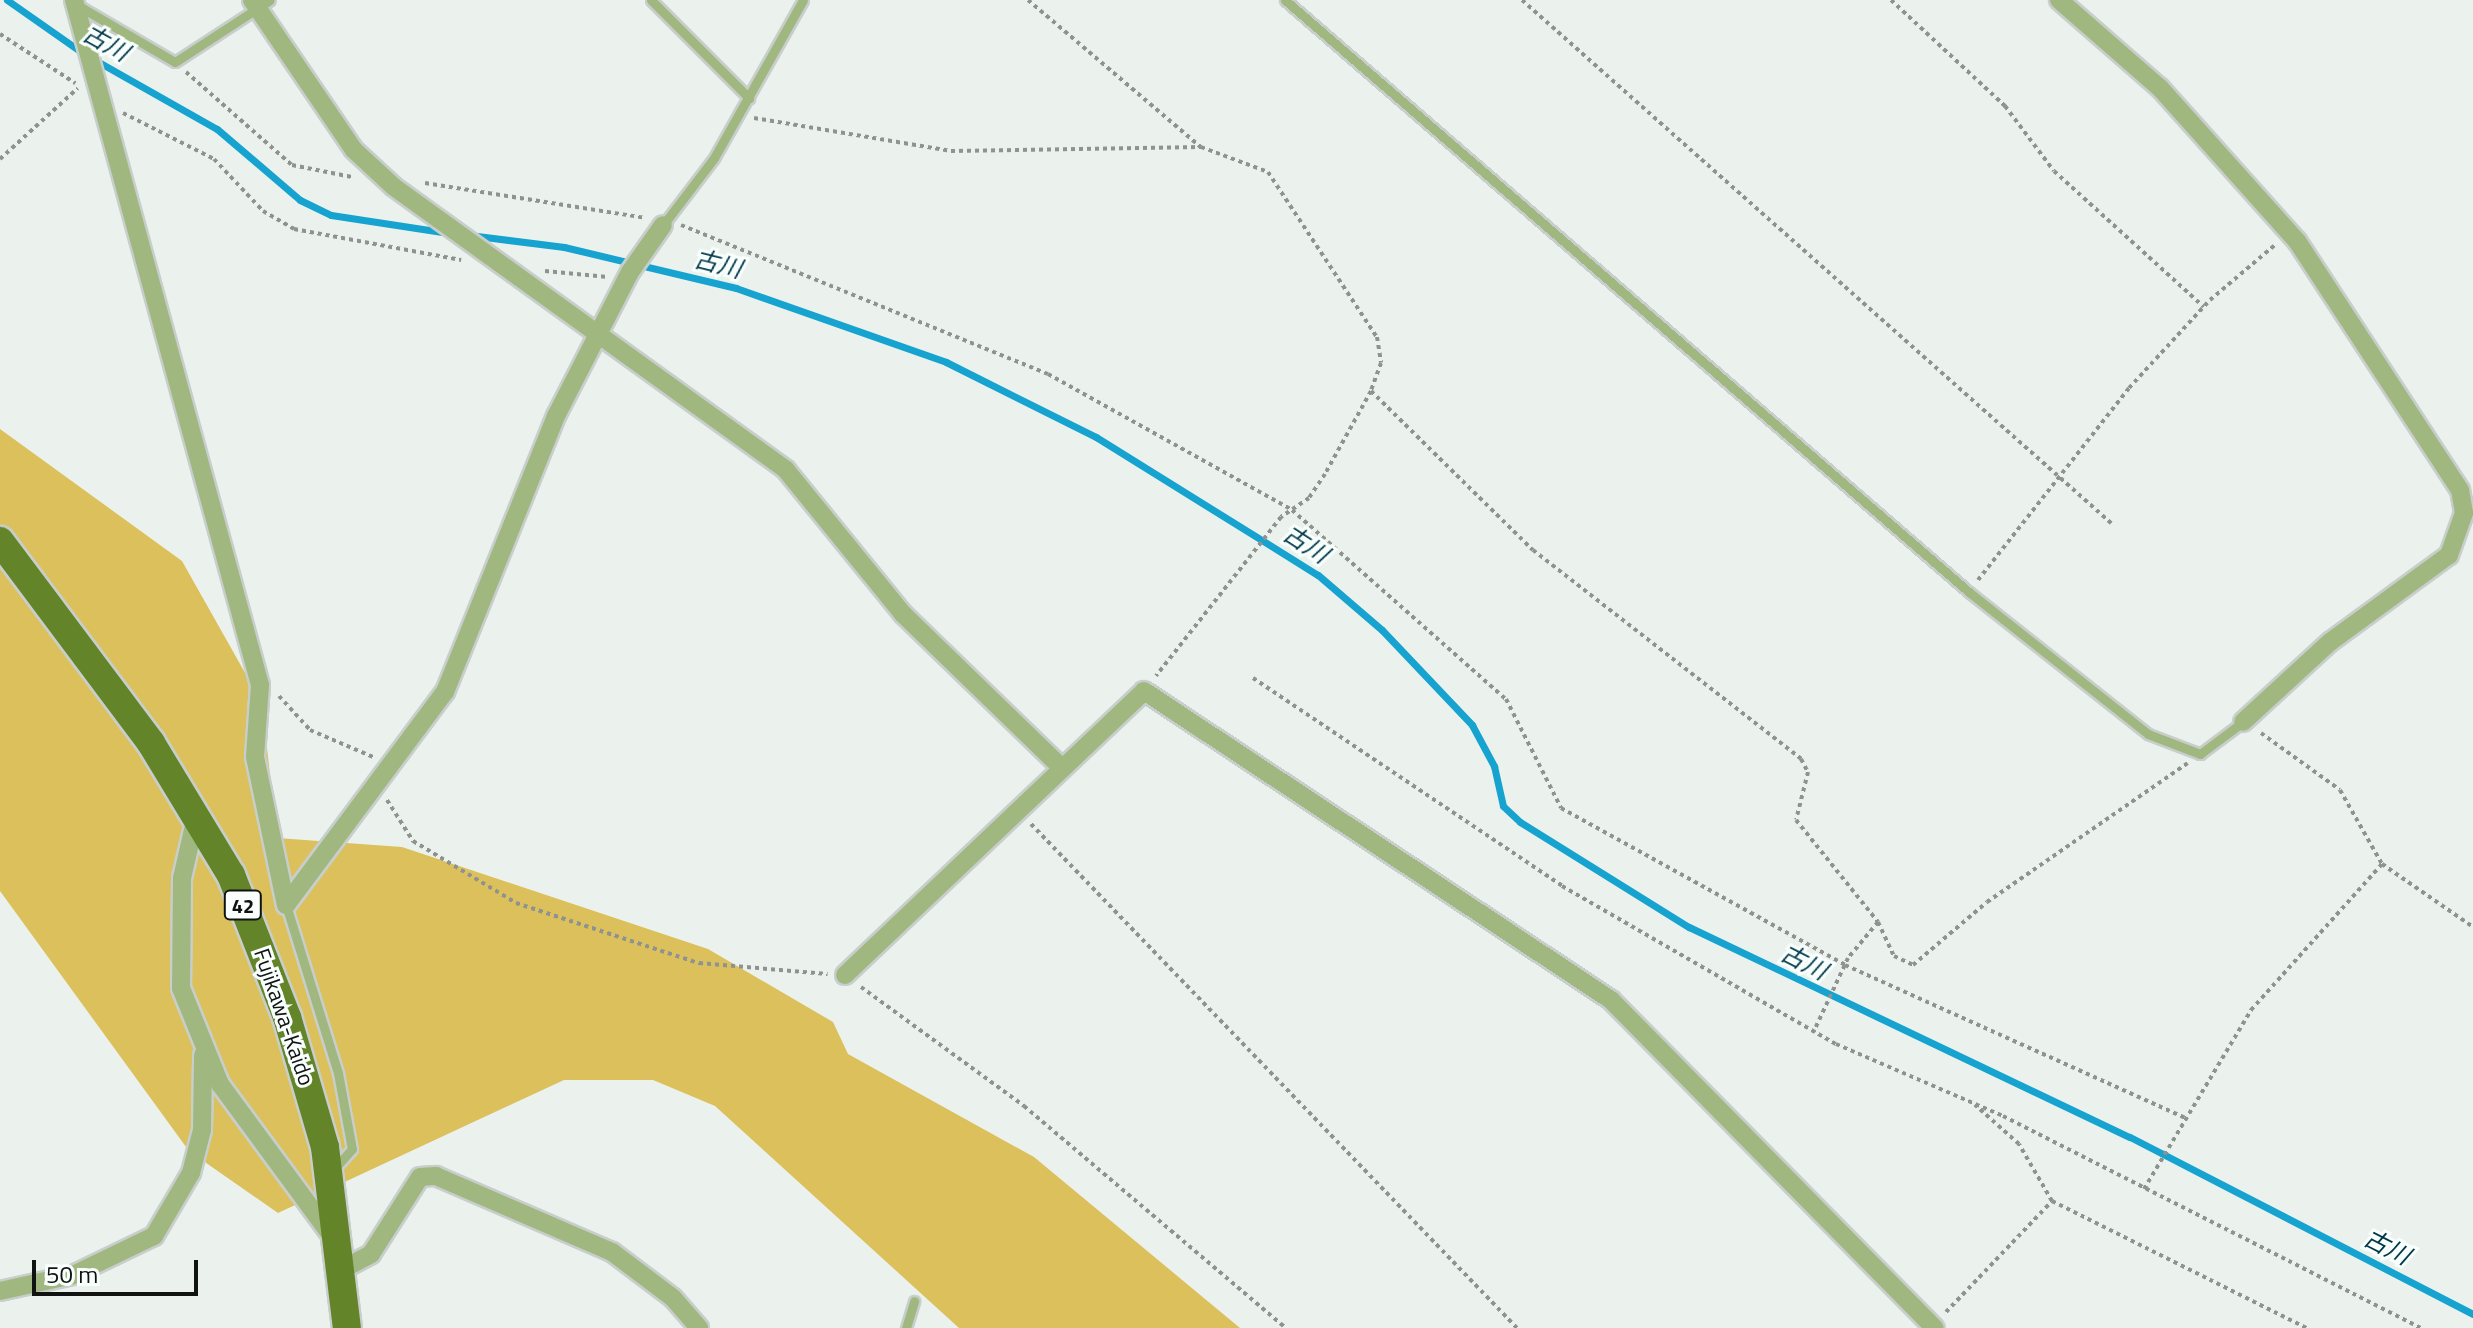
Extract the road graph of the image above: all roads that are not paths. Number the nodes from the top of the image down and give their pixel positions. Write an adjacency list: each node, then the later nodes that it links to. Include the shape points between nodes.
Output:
1 (651, 0): 7 (lane)
2 (803, 0): 7 (lane)
3 (1285, 0): 11 (lane, via 1969,592 2148,734 2200,754)
4 (2059, 0): 11 (street, via 2160,88 2297,241 2460,490 2464,513 2449,555 2330,642)
5 (75, 2): 6 (lane, via 175,62); 14 (street, via 260,685 255,757)
6 (260, 4): 9 (street, via 354,150 389,182)
7 (749, 98): 8 (lane)
8 (666, 222): 9 (street)
9 (597, 332): 12 (street, via 786,470 903,614); 14 (street, via 508,524 455,673)
10 (0, 541): 13 (main road, Fujikawa-Kaido / 42, via 151,743)
11 (2243, 722)
12 (1062, 768): 15 (street); 21 (street, via 1144,691 1611,1000)
13 (196, 817): 16 (street, via 185,841 179,931 181,988); 17 (main road, Fujikawa-Kaido / 42, via 231,875 267,964)
14 (286, 905): 17 (lane, via 338,1073 352,1149)
15 (845, 975)
16 (203, 1044): 18 (street, via 220,1084); 19 (street, via 202,1130 191,1173 154,1236 73,1275)
17 (329, 1174): 18 (main road, Fujikawa-Kaido / 42)
18 (342, 1258): 22 (main road, Fujikawa-Kaido / 42); 23 (street, via 371,1254 420,1177 436,1176 612,1252 673,1298)
19 (0, 1291)
20 (914, 1301): 24 (lane)
21 (1934, 1327)
22 (347, 1328)
23 (699, 1328)
24 (906, 1328)

